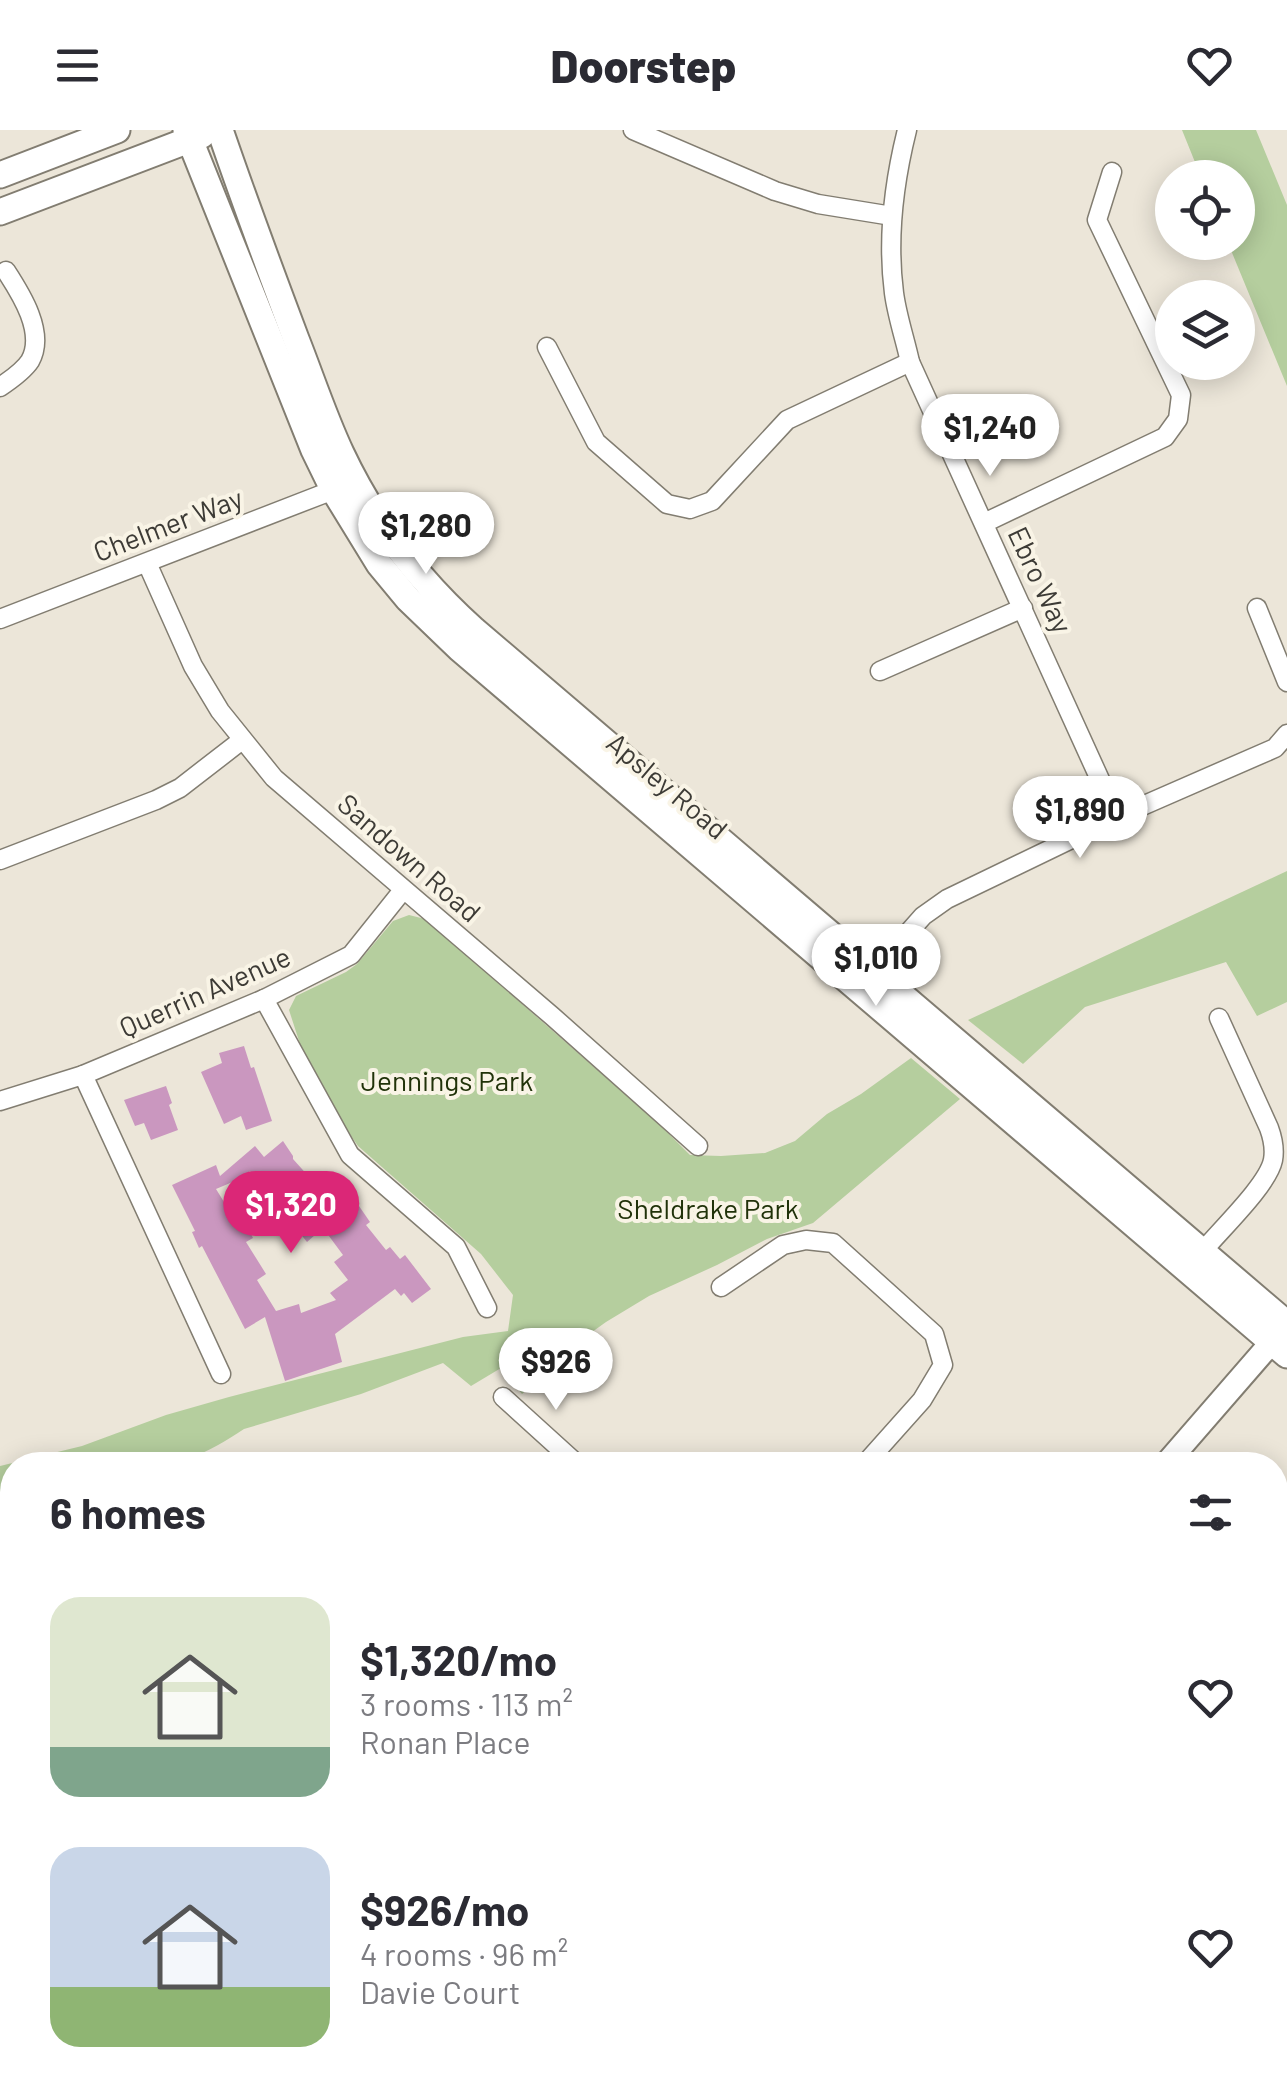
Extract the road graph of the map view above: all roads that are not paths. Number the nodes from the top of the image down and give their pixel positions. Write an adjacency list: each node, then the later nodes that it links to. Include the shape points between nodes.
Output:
1 (117, 130): 7 (main road)
2 (218, 130): 5 (main road); 14 (main road, Apsley Road, via 339,449)
3 (633, 130): 9 (street, via 775,191)
4 (907, 130): 9 (street, Ebro Way)
5 (188, 135): 8 (main road); 14 (main road, Apsley Road, via 314,450)
6 (1112, 172): 15 (street, via 1097,220 1181,395 1178,420 1165,437)
7 (0, 174)
8 (0, 212)
9 (892, 216): 12 (street, Ebro Way, via 894,292)
10 (6, 272): 13 (street, via 35,332 31,360)
11 (547, 347): 12 (street, via 596,442 667,504 690,509 712,501 787,420)
12 (910, 362): 15 (street, Ebro Way)
13 (0, 387)
14 (343, 484): 16 (street, Chelmer Way); 27 (main road, Apsley Road, via 449,608)
15 (984, 523): 17 (street, Ebro Way)
16 (146, 563): 19 (street, Chelmer Way); 23 (street, Sandown Road, via 193,666)
17 (1023, 608): 20 (street); 24 (street, Ebro Way)
18 (1257, 608): 21 (street)
19 (0, 619)
20 (880, 671)
21 (1287, 682)
22 (1287, 734): 24 (street, via 1275,748)
23 (242, 740): 25 (street, via 156,800); 26 (street, Sandown Road, via 274,778)
24 (1116, 817): 27 (street, via 934,906)
25 (0, 860)
26 (404, 890): 28 (street, Querrin Avenue, via 351,955); 32 (street, Sandown Road)
27 (866, 980): 33 (main road, Apsley Road); 36 (main road, Apsley Road)
28 (264, 999): 30 (street, Querrin Avenue); 35 (street, via 350,1155 456,1247)
29 (1219, 1018): 33 (street, via 1269,1128 1273,1160)
30 (84, 1075): 31 (street, Querrin Avenue); 37 (street)
31 (0, 1101)
32 (698, 1146)
33 (1203, 1251): 36 (main road, Apsley Road)
34 (721, 1287): 40 (street, via 783,1245 833,1243 934,1334 944,1365)
35 (487, 1308)
36 (1283, 1336): 41 (street)
37 (221, 1374)
38 (502, 1397): 39 (street)
39 (563, 1452)
40 (876, 1452)
41 (1177, 1452)

